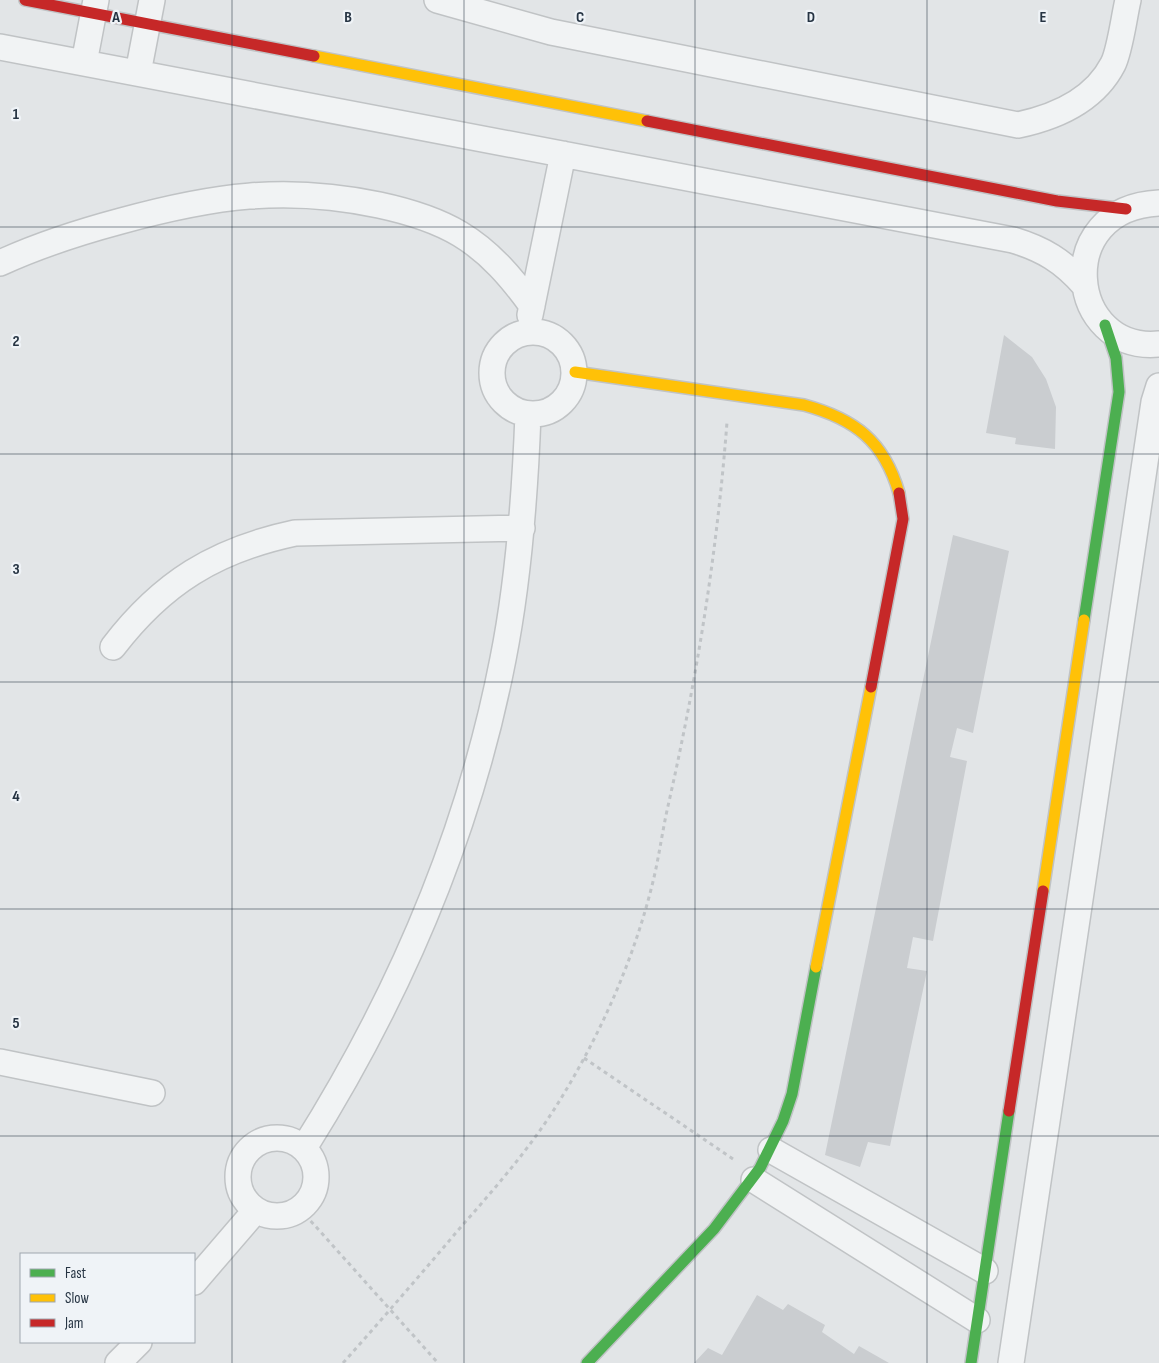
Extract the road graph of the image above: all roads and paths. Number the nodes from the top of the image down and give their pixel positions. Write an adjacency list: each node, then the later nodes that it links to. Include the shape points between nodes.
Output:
1 (25, 0): 4 (street)
2 (437, 0): 3 (street, via 551,32 1018,124 1047,119 1073,106 1096,87 1114,64)
3 (1128, 0)
4 (95, 7): 5 (street); 7 (street)
5 (150, 12): 8 (street); 11 (street, via 1022,195)
6 (0, 47): 7 (street)
7 (84, 63): 8 (street)
8 (138, 73): 9 (street)
9 (563, 154): 13 (street, via 1012,240 1053,256); 14 (street)
10 (1159, 203): 11 (street)
11 (1126, 209): 13 (street, via 1112,216 1092,240 1086,254)
12 (2, 261): 14 (street, via 82,231 179,205 223,197 312,195 378,205 436,221 485,252 518,286)
13 (1084, 285): 15 (street, via 1088,300)
14 (532, 306): 16 (street)
15 (1105, 325): 17 (street, via 1137,343); 33 (street, via 1120,369 1119,392)
16 (526, 332): 18 (street, via 544,333 560,341 568,350); 21 (street, via 507,341 500,349 494,358 492,379 495,390 508,406)
17 (1159, 344)
18 (575, 372): 20 (street); 21 (street, via 573,384 561,404 551,410)
19 (1159, 386): 22 (street)
20 (729, 394): 25 (path, via 715,548 688,718 654,874 636,938 613,999); 29 (street, via 821,409 852,423 878,447 889,463 901,500 903,519 792,1094)
21 (528, 414): 23 (street)
22 (1155, 425): 43 (street)
23 (522, 528): 24 (street, via 295,533 267,539 222,555 189,573 147,606); 28 (street, via 501,668 471,788 451,851 401,974 339,1091)
24 (113, 647)
25 (584, 1058): 30 (path); 35 (path, via 531,1143)
26 (0, 1062): 27 (street)
27 (152, 1093)
28 (304, 1148): 31 (street, via 311,1157 317,1179 314,1190); 32 (street, via 294,1141 277,1138 260,1142 250,1149 239,1169 238,1181 247,1202)
29 (771, 1150): 30 (street); 33 (street)
30 (756, 1178): 36 (street); 41 (street, via 726,1216)
31 (300, 1209): 32 (street, via 278,1216); 35 (path)
32 (256, 1210): 34 (street)
33 (985, 1271): 36 (street)
34 (195, 1281)
35 (390, 1310): 39 (path); 40 (path)
36 (977, 1320): 42 (street)
37 (137, 1343): 38 (street)
38 (118, 1363)
39 (343, 1363)
40 (438, 1363)
41 (587, 1363)
42 (971, 1363)
43 (1011, 1363)

